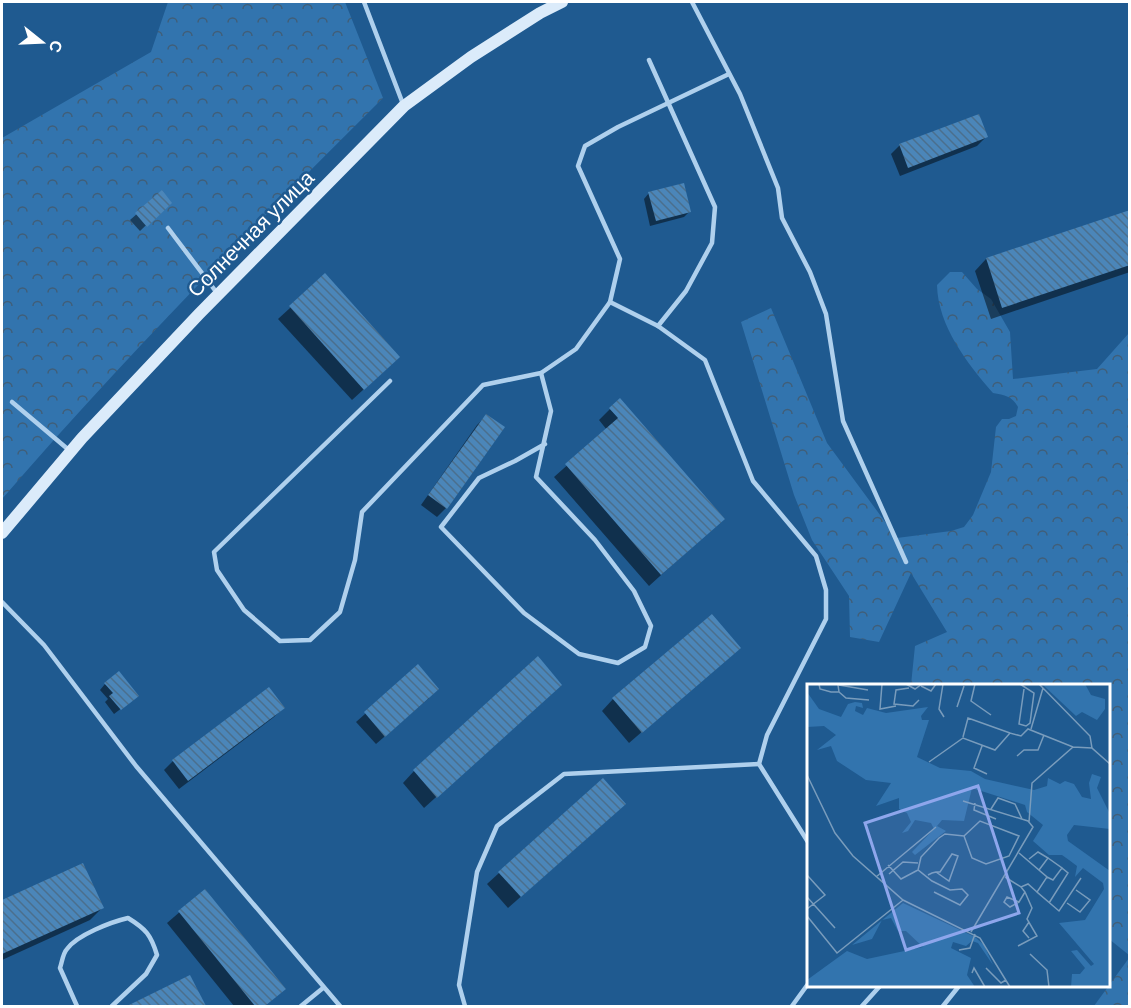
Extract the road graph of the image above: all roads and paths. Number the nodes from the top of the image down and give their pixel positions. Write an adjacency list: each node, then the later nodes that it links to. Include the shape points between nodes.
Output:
1 (364, 2): 7 (lane)
2 (562, 2): 7 (street, Солнечная улица, via 471,57)
3 (692, 2): 5 (lane)
4 (649, 60): 6 (lane)
5 (729, 74): 6 (lane); 18 (lane, via 778,188 782,218 826,314 843,421)
6 (668, 103): 10 (lane, via 585,146 578,166 620,259); 11 (lane, via 715,207 712,243 686,291)
7 (404, 106): 9 (street, Солнечная улица)
8 (168, 228): 9 (lane)
9 (218, 295): 16 (street, Солнечная улица)
10 (610, 302): 11 (lane); 12 (lane, via 576,349)
11 (658, 326): 20 (lane, via 705,360 753,481 816,556 826,590 826,619 767,735)
12 (541, 373): 13 (lane, via 483,385 362,512 356,560 340,612 310,640 280,641 244,610 217,570 214,552); 15 (lane, via 551,411)
13 (390, 381)
14 (12, 402): 16 (lane)
15 (545, 444): 15 (lane, via 536,477 595,540 634,591 651,626 645,647 618,663 579,654 524,613 441,527 479,477)
16 (70, 451): 17 (street, Солнечная улица)
17 (2, 533)
18 (906, 562)
19 (2, 602): 25 (lane, via 44,645 136,766)
20 (759, 764): 21 (lane); 30 (lane, via 564,774 497,826 477,872 459,985)
21 (807, 840)
22 (807, 985): 31 (lane)
23 (879, 987): 32 (lane)
24 (958, 987): 33 (lane)
25 (323, 988): 28 (lane); 29 (lane)
26 (77, 1006): 27 (lane, via 60,968 66,949 101,927 129,918 144,928 157,955 146,974)
27 (112, 1006)
28 (301, 1006)
29 (340, 1006)
30 (465, 1006)
31 (792, 1006)
32 (862, 1006)
33 (943, 1006)

